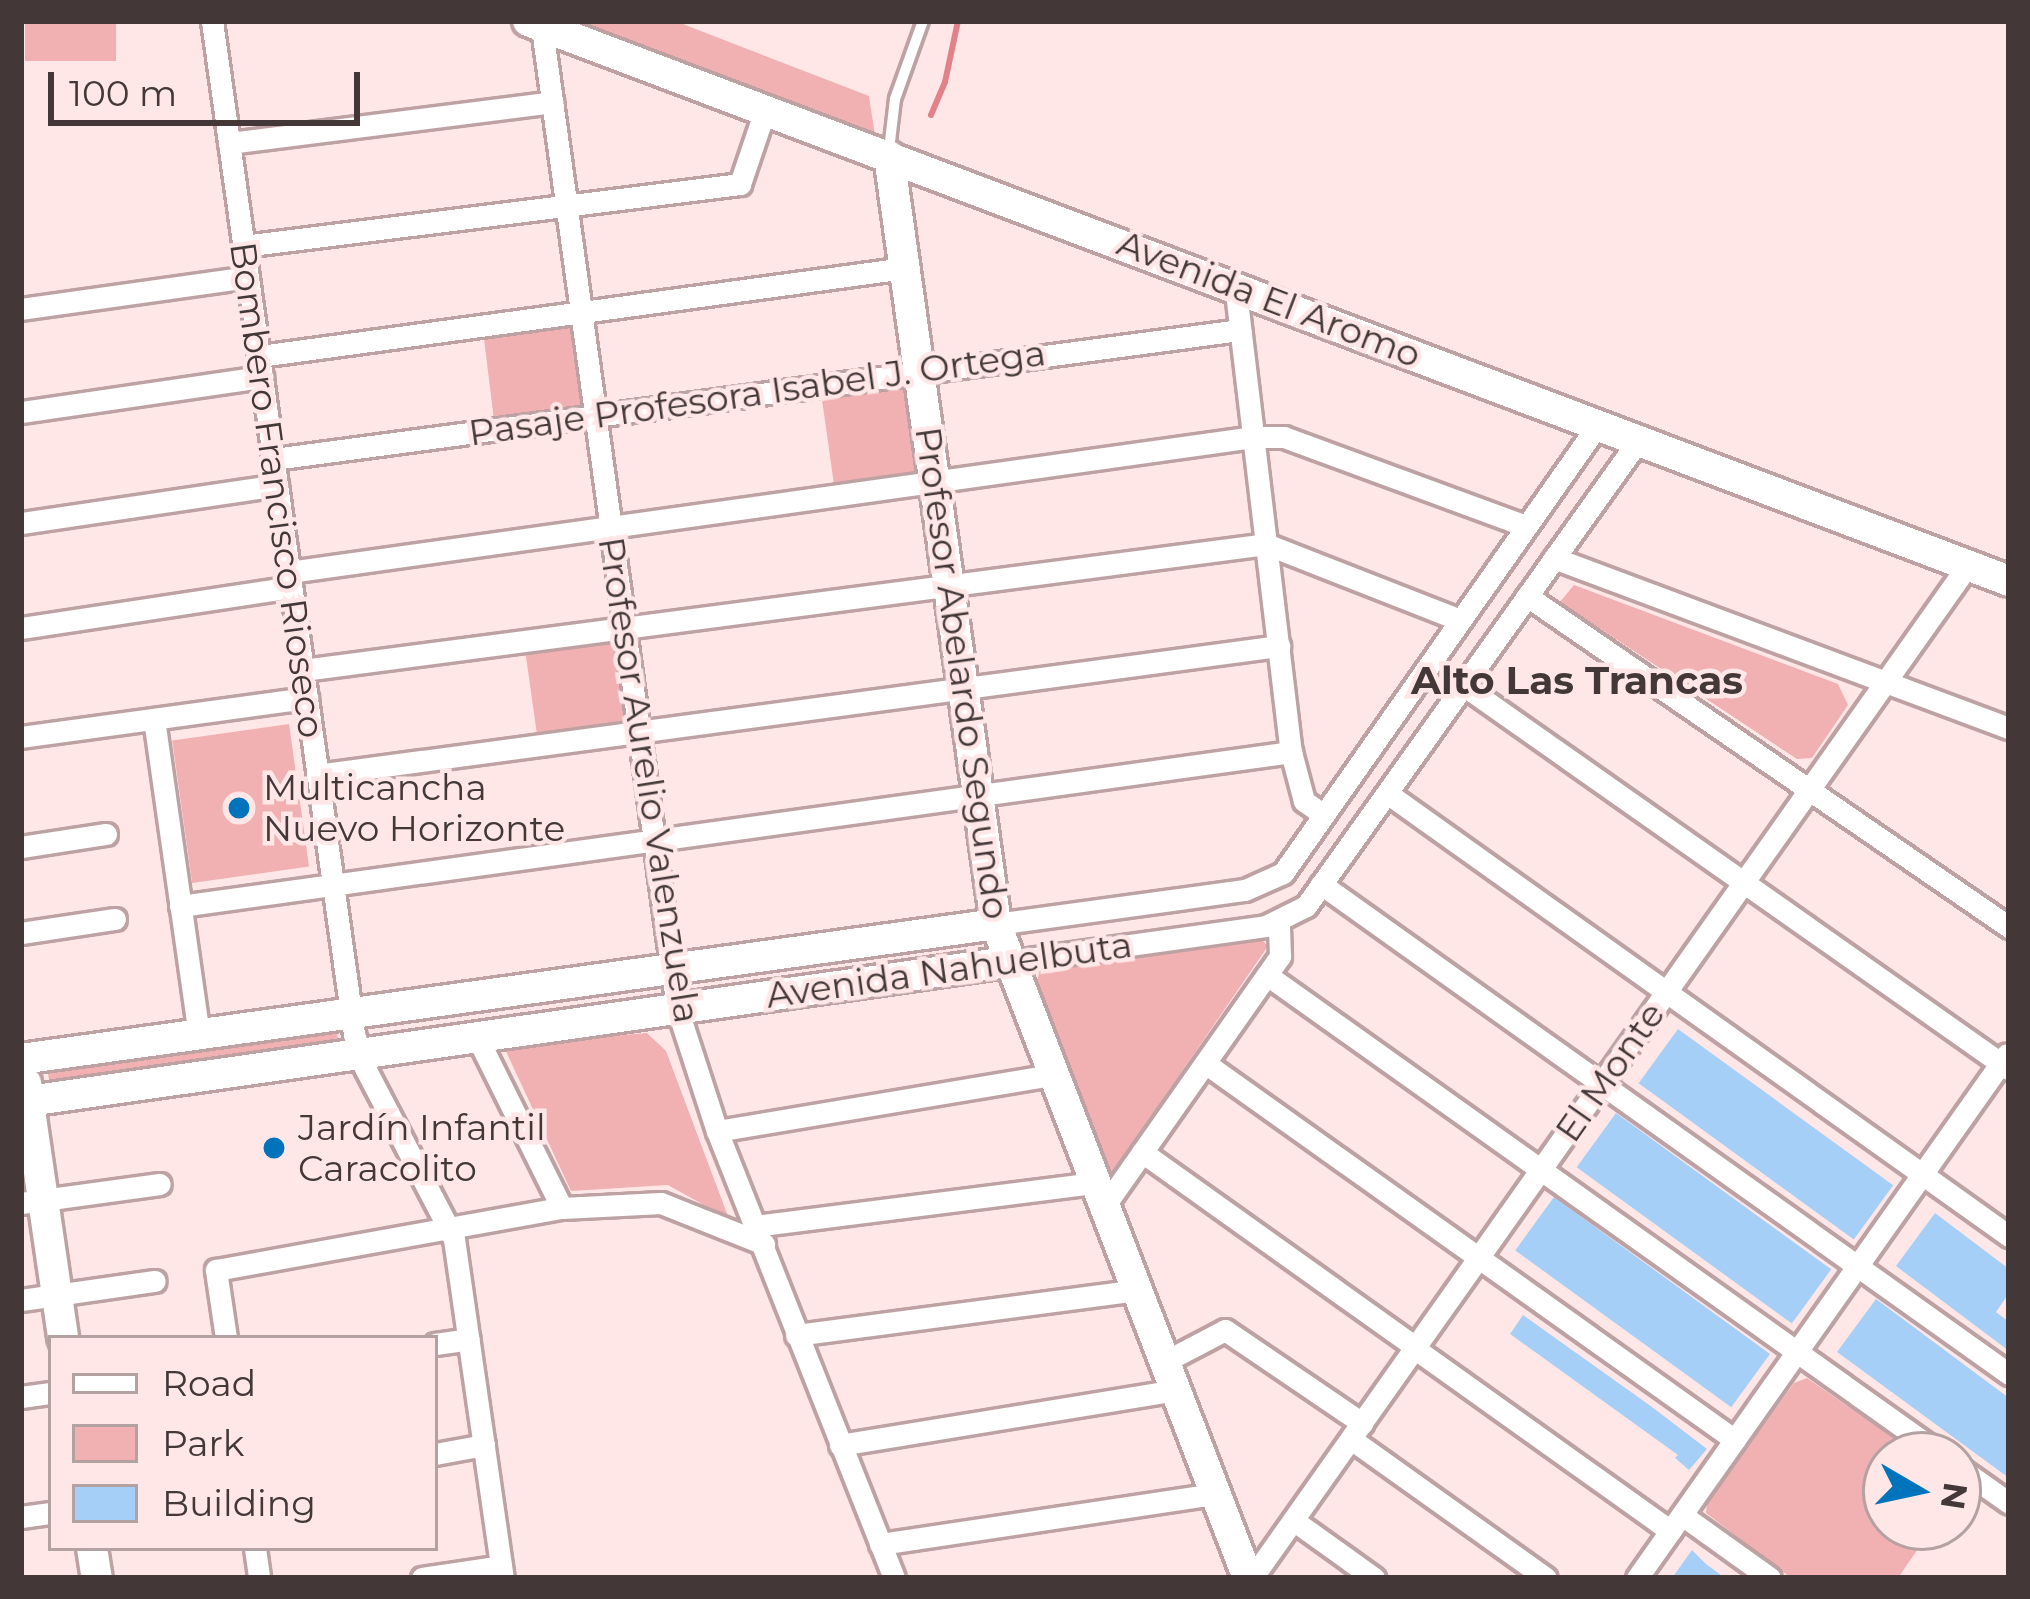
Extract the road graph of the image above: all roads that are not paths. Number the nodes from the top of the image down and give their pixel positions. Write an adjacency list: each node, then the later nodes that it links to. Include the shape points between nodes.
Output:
1 (212, 21): 6 (street, Bombero Francisco Rioseco)
2 (923, 21): 7 (lane, via 895,99)
3 (537, 23): 4 (street, Profesor Aurelio Valenzuela); 5 (street, Avenida El Aromo)
4 (552, 102): 6 (street); 8 (street, Profesor Aurelio Valenzuela)
5 (765, 110): 7 (street, Avenida El Aromo); 8 (street, via 740,184)
6 (229, 143): 9 (street, Bombero Francisco Rioseco)
7 (889, 156): 10 (street, Profesor Abelardo Segundo); 12 (street, Avenida El Aromo)
8 (566, 205): 9 (street); 13 (street, Profesor Aurelio Valenzuela)
9 (243, 246): 11 (street, Bombero Francisco Rioseco)
10 (904, 268): 13 (street); 17 (street, Profesor Abelardo Segundo)
11 (248, 277): 14 (street); 16 (street, Bombero Francisco Rioseco)
12 (1235, 284): 15 (street); 20 (street, Avenida El Aromo)
13 (581, 308): 16 (street); 19 (street, Profesor Aurelio Valenzuela)
14 (21, 309)
15 (1240, 330): 17 (street, Pasaje Profesora Isabel J. Ortega); 21 (street)
16 (261, 367): 18 (street); 23 (street, Bombero Francisco Rioseco)
17 (919, 371): 19 (street, Pasaje Profesora Isabel J. Ortega); 24 (street, Profesor Abelardo Segundo)
18 (21, 412)
19 (594, 412): 23 (street, Pasaje Profesora Isabel J. Ortega); 27 (street, Profesor Aurelio Valenzuela)
20 (1597, 426): 22 (street, Avenida El Aromo); 28 (street, Avenida Nahuelbuta)
21 (1253, 437): 24 (street); 28 (street, via 1284,436); 29 (street)
22 (1638, 441): 30 (street); 31 (street, Avenida El Aromo)
23 (274, 459): 25 (street, Bombero Francisco Rioseco)
24 (934, 481): 27 (street); 34 (street, Profesor Abelardo Segundo)
25 (277, 485): 26 (street); 32 (street, Bombero Francisco Rioseco)
26 (21, 523)
27 (610, 526): 32 (street); 38 (street, Profesor Aurelio Valenzuela)
28 (1526, 526): 36 (street, Avenida Nahuelbuta)
29 (1266, 544): 34 (street); 36 (street); 39 (street)
30 (1554, 558): 35 (street); 41 (street)
31 (1968, 565): 33 (street, Avenida El Aromo); 41 (street, El Monte)
32 (290, 580): 37 (street); 40 (street, Bombero Francisco Rioseco)
33 (2009, 581)
34 (950, 585): 38 (street); 43 (street, Profesor Abelardo Segundo)
35 (1527, 596): 42 (street); 51 (street)
36 (1460, 620): 54 (street, Avenida Nahuelbuta)
37 (21, 628)
38 (623, 628): 40 (street); 47 (street, Profesor Aurelio Valenzuela)
39 (1279, 646): 43 (street); 49 (street)
40 (303, 670): 44 (street, Bombero Francisco Rioseco)
41 (1887, 683): 46 (street); 51 (street, El Monte)
42 (1463, 685): 52 (street); 58 (street)
43 (963, 689): 47 (street); 53 (street, Profesor Abelardo Segundo)
44 (307, 698): 45 (street); 50 (street, Bombero Francisco Rioseco)
45 (154, 719): 48 (street); 61 (street)
46 (2009, 728)
47 (637, 733): 50 (street); 56 (street, Profesor Aurelio Valenzuela)
48 (21, 737)
49 (1291, 752): 53 (street); 54 (street, via 1304,801)
50 (317, 776): 60 (street, Bombero Francisco Rioseco)
51 (1810, 790): 58 (street, El Monte); 65 (street)
52 (1387, 793): 59 (street); 70 (street)
53 (979, 795): 56 (street); 64 (street, Profesor Abelardo Segundo)
54 (1324, 815): 64 (street, Avenida Nahuelbuta, via 1283,873 1262,886)
55 (106, 834): 57 (street)
56 (652, 841): 60 (street); 68 (street, Profesor Aurelio Valenzuela)
57 (21, 847)
58 (1744, 883): 70 (street, El Monte); 77 (street)
59 (1322, 884): 63 (street); 80 (street)
60 (333, 885): 61 (street); 72 (street, Bombero Francisco Rioseco)
61 (181, 906): 73 (street)
62 (115, 919): 66 (street)
63 (1279, 922): 67 (street, Avenida Nahuelbuta); 69 (street, via 1282,946)
64 (996, 924): 67 (street, Profesor Abelardo Segundo); 68 (street, Avenida Nahuelbuta)
65 (2009, 927)
66 (21, 933)
67 (1007, 962): 71 (street, Avenida Nahuelbuta); 79 (street, Profesor Abelardo Segundo)
68 (670, 970): 71 (street, Profesor Aurelio Valenzuela); 72 (street, Avenida Nahuelbuta)
69 (1267, 975): 78 (street); 84 (street)
70 (1667, 992): 80 (street, El Monte); 85 (street)
71 (677, 1008): 74 (street, Avenida Nahuelbuta); 82 (street, Profesor Aurelio Valenzuela)
72 (351, 1014): 73 (street, Avenida Nahuelbuta); 76 (street, Bombero Francisco Rioseco)
73 (199, 1035): 75 (street, Avenida Nahuelbuta)
74 (476, 1037): 76 (street, Avenida Nahuelbuta); 89 (street)
75 (22, 1054): 81 (street)
76 (358, 1054): 81 (street, Avenida Nahuelbuta); 90 (street, Bombero Francisco Rioseco)
77 (2006, 1061): 85 (street)
78 (1205, 1063): 83 (street); 93 (street)
79 (1052, 1075): 82 (street); 87 (street, Profesor Abelardo Segundo)
80 (1601, 1084): 84 (street, El Monte); 94 (street)
81 (25, 1101): 88 (street)
82 (717, 1131): 91 (street, Profesor Aurelio Valenzuela)
83 (1142, 1152): 87 (street); 104 (street)
84 (1541, 1169): 93 (street, El Monte); 105 (street)
85 (1923, 1174): 92 (street); 94 (street)
86 (160, 1184): 88 (street)
87 (1099, 1195): 91 (street); 96 (street, Profesor Abelardo Segundo)
88 (33, 1201): 97 (street)
89 (562, 1208): 90 (street); 91 (street, via 661,1203)
90 (451, 1232): 100 (street, via 216,1270); 102 (street, Bombero Francisco Rioseco)
91 (759, 1235): 101 (street, Profesor Aurelio Valenzuela)
92 (2009, 1235)
93 (1478, 1258): 104 (street, El Monte); 110 (street)
94 (1858, 1266): 105 (street); 106 (street)
95 (155, 1281): 97 (street)
96 (1136, 1290): 101 (street); 107 (street, Profesor Abelardo Segundo)
97 (58, 1295): 98 (street); 99 (street)
98 (21, 1300)
99 (63, 1335)
100 (226, 1335)
101 (796, 1335): 111 (street, Profesor Aurelio Valenzuela)
102 (469, 1339): 103 (street); 112 (street, Bombero Francisco Rioseco)
103 (438, 1344)
104 (1415, 1348): 108 (street, El Monte); 118 (street)
105 (1797, 1352): 109 (street); 110 (street)
106 (2009, 1374)
107 (1169, 1376): 108 (street, via 1225,1330); 111 (street); 115 (street, Profesor Abelardo Segundo)
108 (1356, 1431): 117 (street, El Monte); 125 (street)
109 (1908, 1431)
110 (1735, 1441): 118 (street)
111 (840, 1444): 119 (street, Profesor Aurelio Valenzuela)
112 (484, 1445): 113 (street); 120 (street, Bombero Francisco Rioseco)
113 (438, 1453)
114 (1982, 1483): 116 (street)
115 (1216, 1494): 119 (street); 123 (street, Profesor Abelardo Segundo)
116 (2009, 1503)
117 (1293, 1520): 123 (street, El Monte); 124 (street)
118 (1677, 1523): 126 (street); 127 (street)
119 (880, 1544): 122 (street, Profesor Aurelio Valenzuela)
120 (502, 1572): 121 (street)
121 (422, 1578)
122 (894, 1578)
123 (1250, 1578)
124 (1374, 1578)
125 (1546, 1578)
126 (1637, 1578)
127 (1770, 1578)

